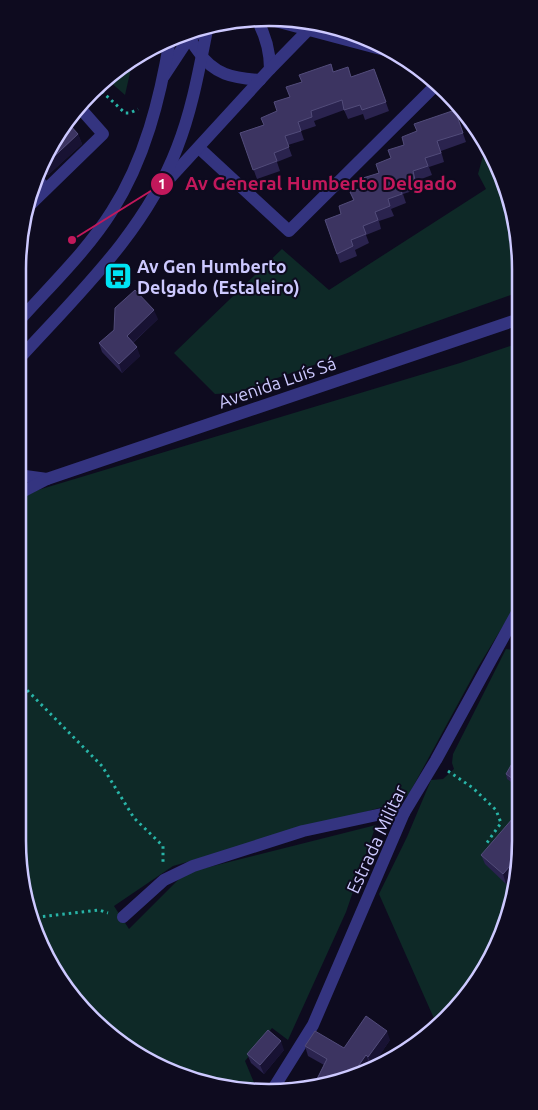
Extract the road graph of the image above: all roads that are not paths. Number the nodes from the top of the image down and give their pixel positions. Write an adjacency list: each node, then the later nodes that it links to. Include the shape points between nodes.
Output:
1 (261, 27): 8 (street, via 269,50)
2 (309, 30): 8 (street)
3 (206, 35): 7 (street)
4 (191, 39): 7 (street)
5 (186, 41): 9 (street)
6 (169, 48): 9 (street)
7 (201, 56): 10 (street, via 224,75); 16 (street, via 191,107 177,149)
8 (270, 69): 10 (street)
9 (164, 76): 18 (street, via 148,136 112,212)
10 (260, 80): 13 (street)
11 (432, 89): 13 (street, via 289,231)
12 (84, 112): 15 (street, via 104,134)
13 (199, 148): 16 (street)
14 (42, 184): 15 (street)
15 (46, 189): 17 (street)
16 (156, 193): 20 (street, via 138,223 111,256)
17 (37, 197)
18 (26, 313)
19 (512, 321): 22 (street, Avenida Luís Sá)
20 (26, 351)
21 (26, 476): 22 (street, Avenida Luís Sá)
22 (47, 479): 23 (street, Avenida Luís Sá)
23 (26, 490)
24 (512, 622): 25 (street, Estrada Militar)
25 (404, 813): 26 (street, via 391,812 304,832 192,866 164,880); 27 (street, Estrada Militar, via 312,1025)
26 (123, 917)
27 (276, 1084)

